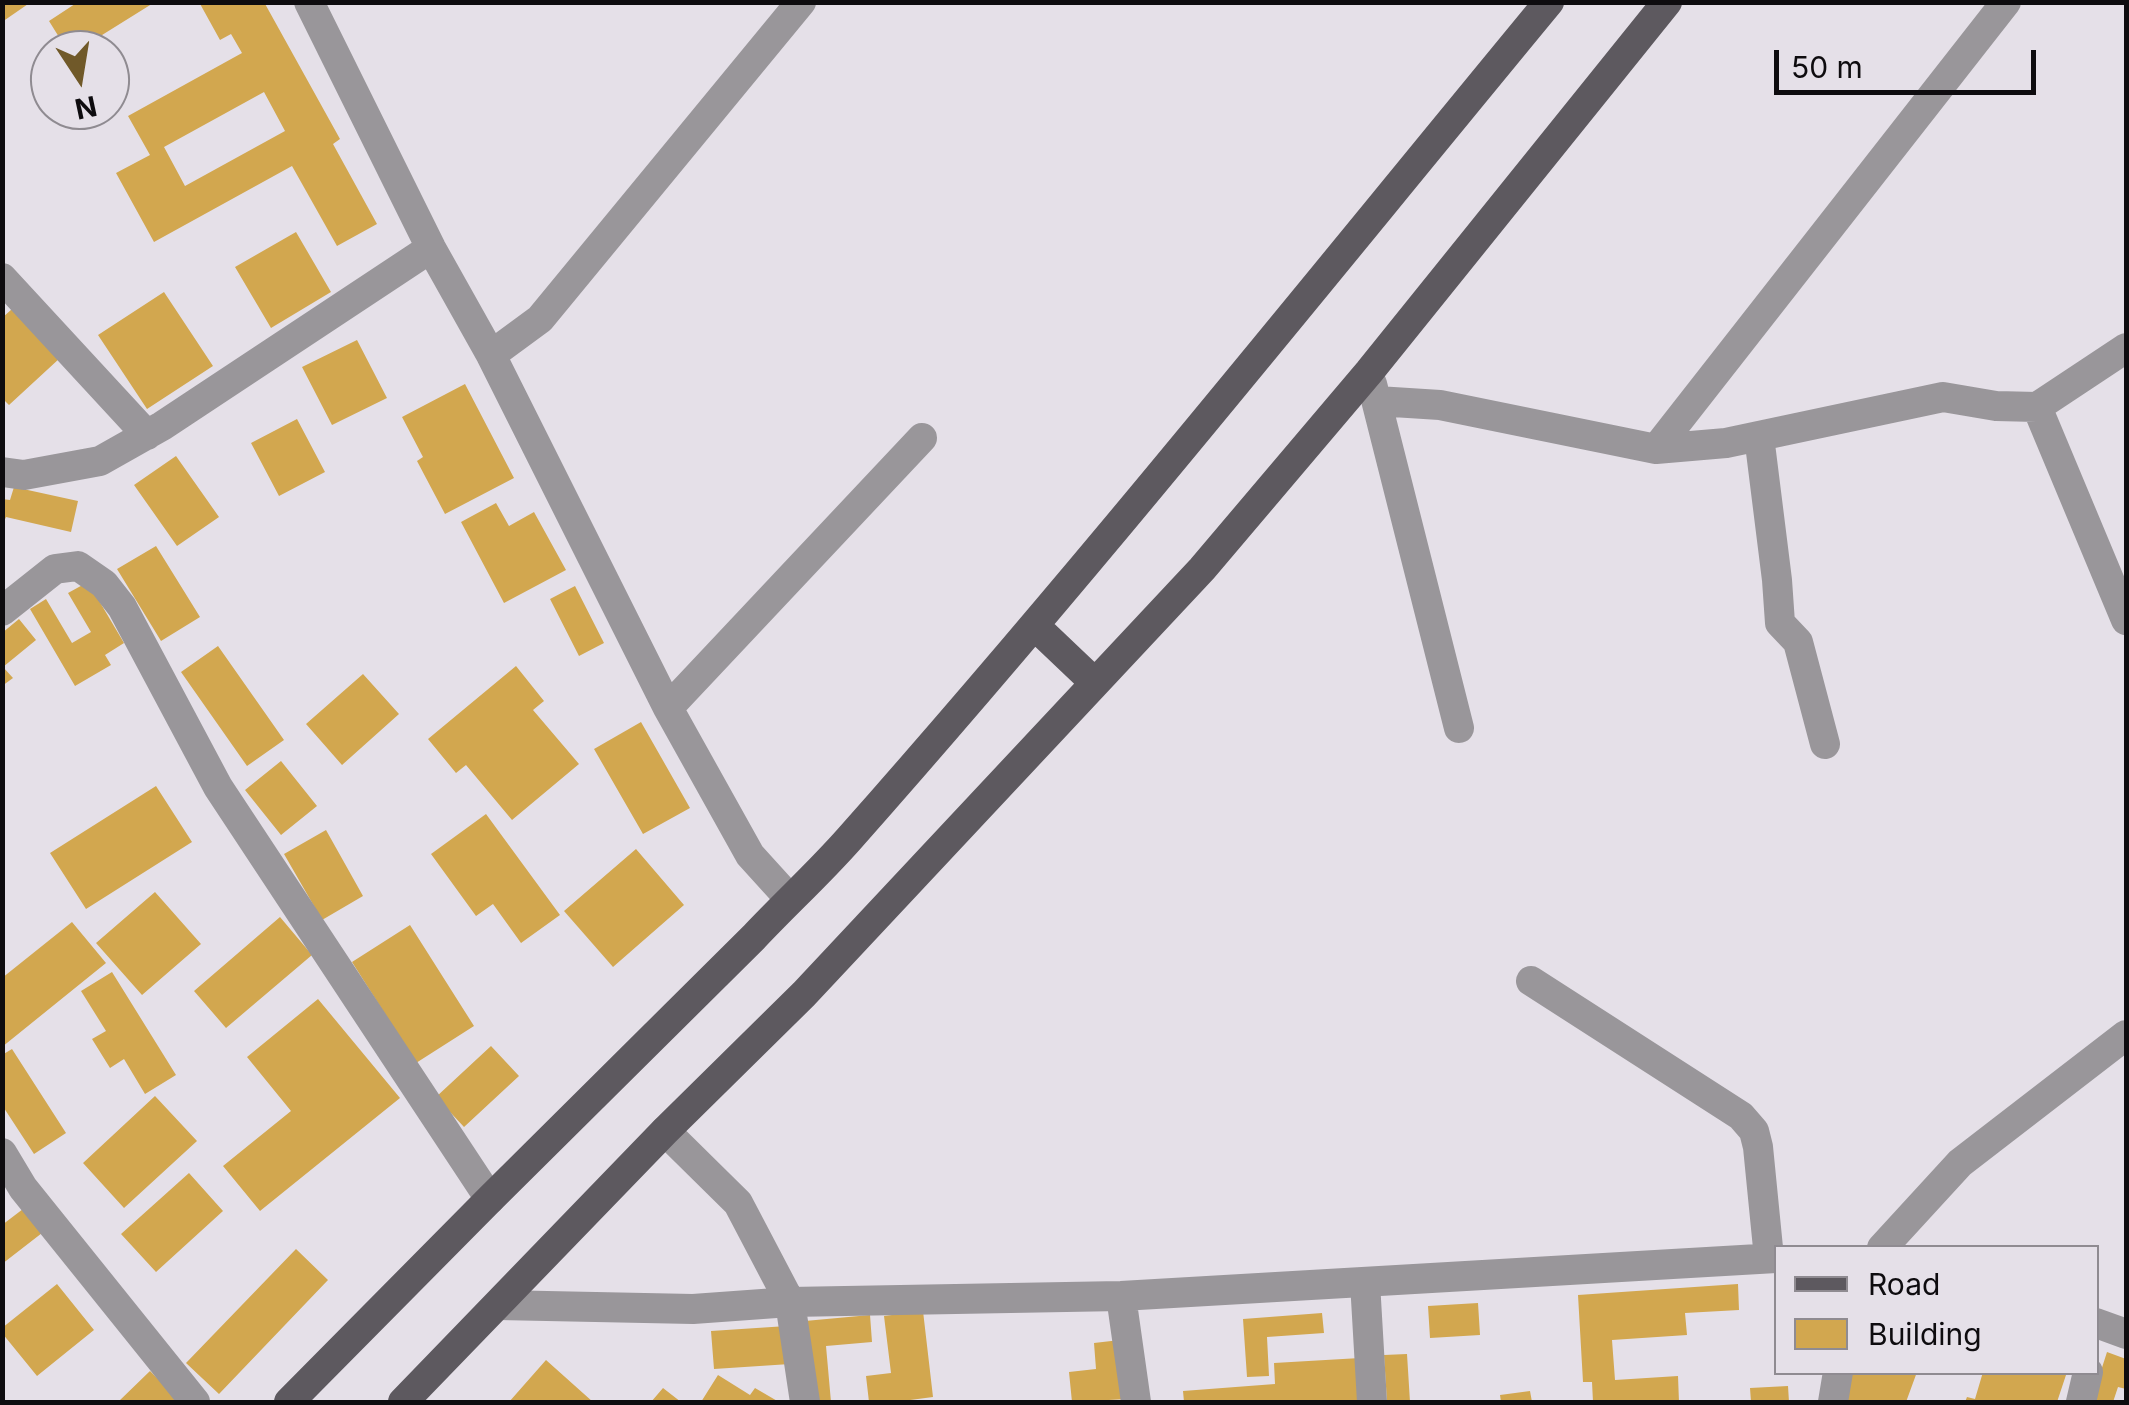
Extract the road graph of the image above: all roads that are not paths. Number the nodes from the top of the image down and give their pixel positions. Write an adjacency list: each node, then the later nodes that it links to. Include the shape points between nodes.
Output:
1 (309, 2): 6 (street)
2 (801, 2): 9 (street, via 540,319)
3 (1549, 2): 19 (main road)
4 (1667, 2): 10 (main road)
5 (2006, 2): 15 (street)
6 (432, 248): 9 (street); 12 (street)
7 (2, 278): 12 (street)
8 (2126, 348): 11 (street)
9 (491, 355): 21 (street)
10 (1373, 386): 15 (street); 20 (main road); 22 (street)
11 (2037, 406): 13 (street, via 1943,397); 18 (street)
12 (146, 434): 16 (street, via 100,460 24,475)
13 (1760, 436): 15 (street); 23 (street, via 1780,623 1798,642)
14 (922, 438): 21 (street)
15 (1656, 450)
16 (2, 472)
17 (2, 611): 29 (street, via 55,569 78,566 104,584 218,787)
18 (2126, 620)
19 (1034, 625): 20 (main road); 24 (main road, via 846,843)
20 (1095, 683): 27 (main road, via 817,981)
21 (668, 708): 24 (street, via 750,854)
22 (1459, 728)
23 (1825, 744)
24 (789, 898): 29 (main road)
25 (1530, 981): 31 (street, via 1741,1116 1758,1147)
26 (2126, 1035): 30 (street, via 1960,1163)
27 (665, 1132): 34 (street, via 738,1203); 35 (main road)
28 (2, 1153): 38 (street)
29 (490, 1199): 39 (main road)
30 (1885, 1245)
31 (1773, 1258): 32 (street)
32 (1365, 1282): 33 (street); 43 (street)
33 (1121, 1296): 34 (street); 42 (street)
34 (790, 1302): 35 (street, via 694,1309); 41 (street)
35 (498, 1305): 40 (main road)
36 (1838, 1375): 44 (street)
37 (2087, 1375): 45 (street)
38 (196, 1402)
39 (289, 1402)
40 (403, 1402)
41 (805, 1402)
42 (1136, 1402)
43 (1372, 1402)
44 (1833, 1402)
45 (2081, 1402)

